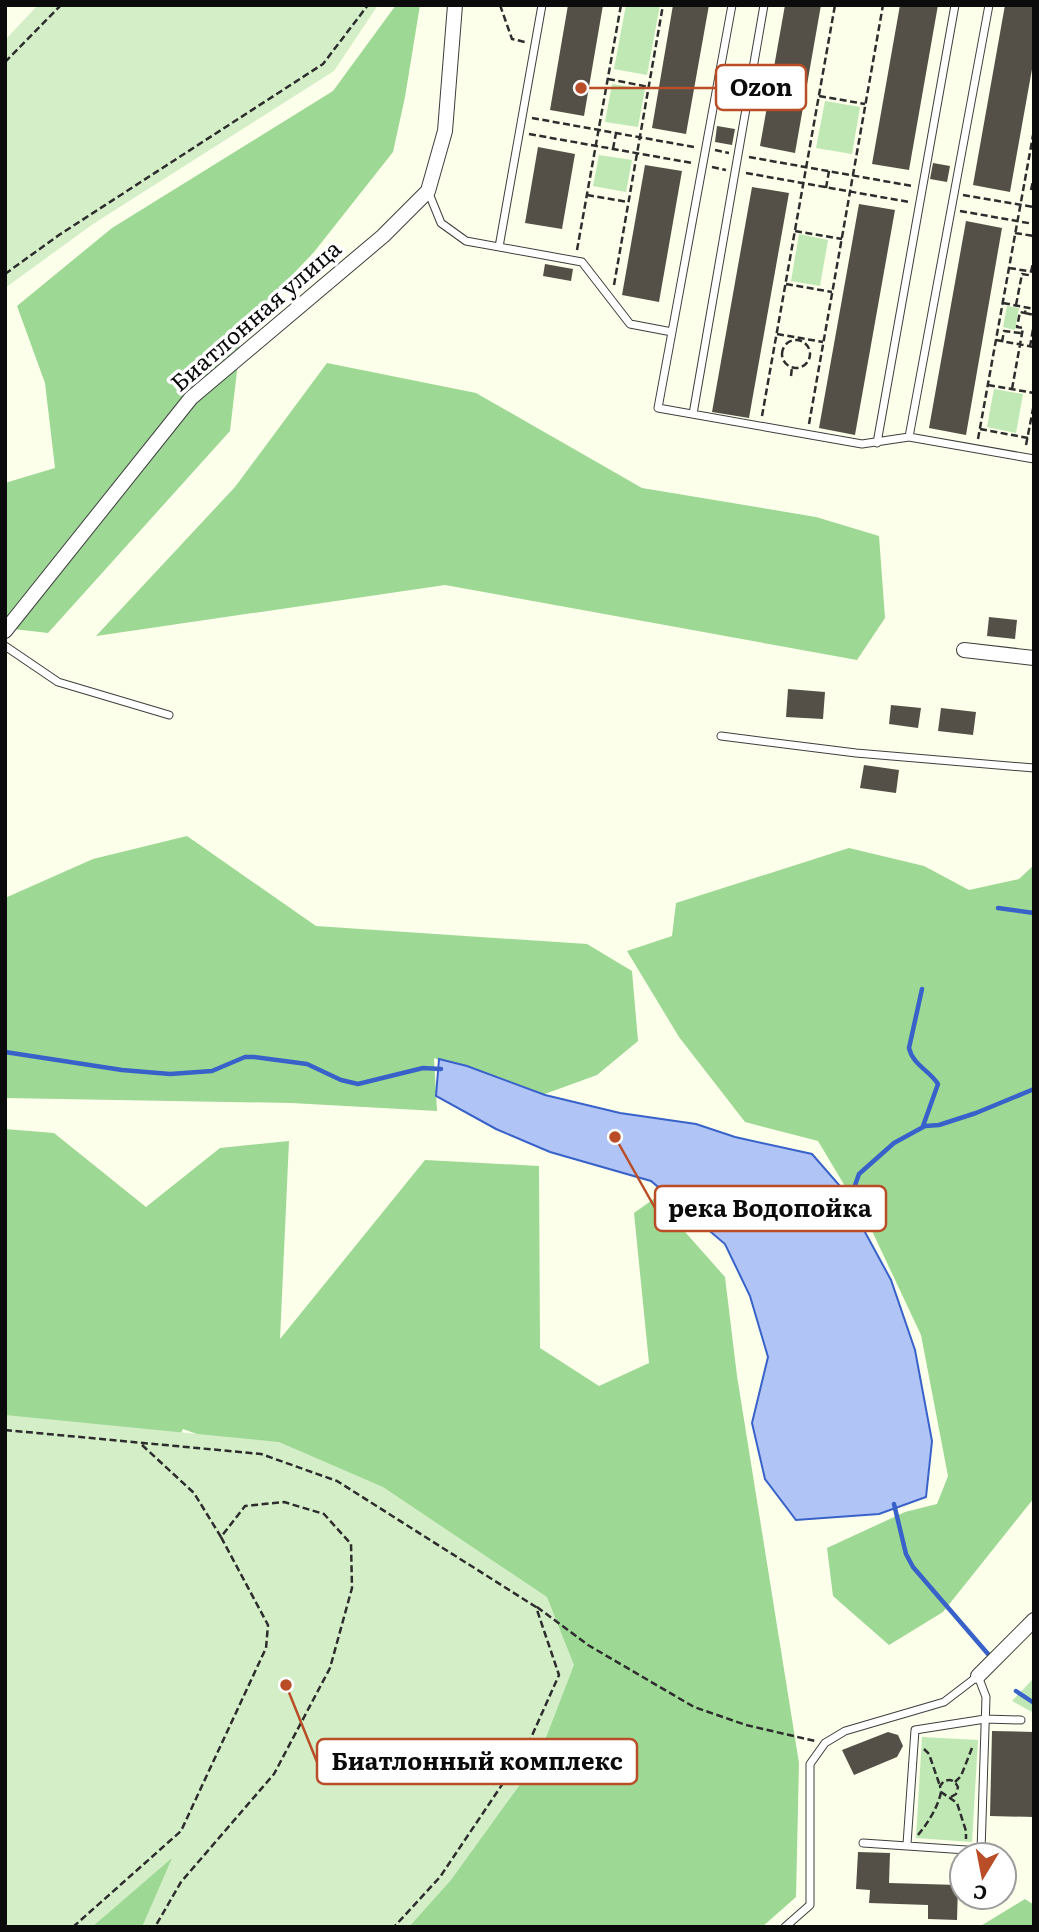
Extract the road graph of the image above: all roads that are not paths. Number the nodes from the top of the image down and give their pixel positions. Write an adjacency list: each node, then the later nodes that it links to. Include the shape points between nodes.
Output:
1 (455, 5): 7 (street, Биатлонная улица, via 445,131)
2 (541, 5): 8 (lane)
3 (732, 5): 9 (lane)
4 (764, 5): 10 (lane)
5 (955, 5): 12 (lane)
6 (989, 5): 11 (lane)
7 (428, 191): 8 (lane, via 441,223 466,241); 14 (street, Биатлонная улица, via 383,236 191,398)
8 (499, 247): 9 (lane, via 587,265 630,324)
9 (672, 332): 10 (lane, via 658,408)
10 (693, 414): 12 (lane)
11 (909, 437): 12 (lane); 13 (lane)
12 (877, 443)
13 (1034, 459)
14 (5, 631)
15 (5, 646): 18 (lane, via 58,682)
16 (964, 650): 17 (street)
17 (1034, 658)
18 (169, 715)
19 (721, 736): 20 (lane)
20 (1034, 768)
21 (1034, 1620): 22 (street)
22 (978, 1676): 23 (lane, via 985,1697); 27 (lane, via 944,1702 845,1731 825,1743 810,1764 810,1905)
23 (985, 1719): 24 (lane); 26 (lane, via 915,1730); 26 (lane, via 981,1851)
24 (1021, 1720)
25 (863, 1843): 26 (lane)
26 (907, 1844)
27 (785, 1927)

